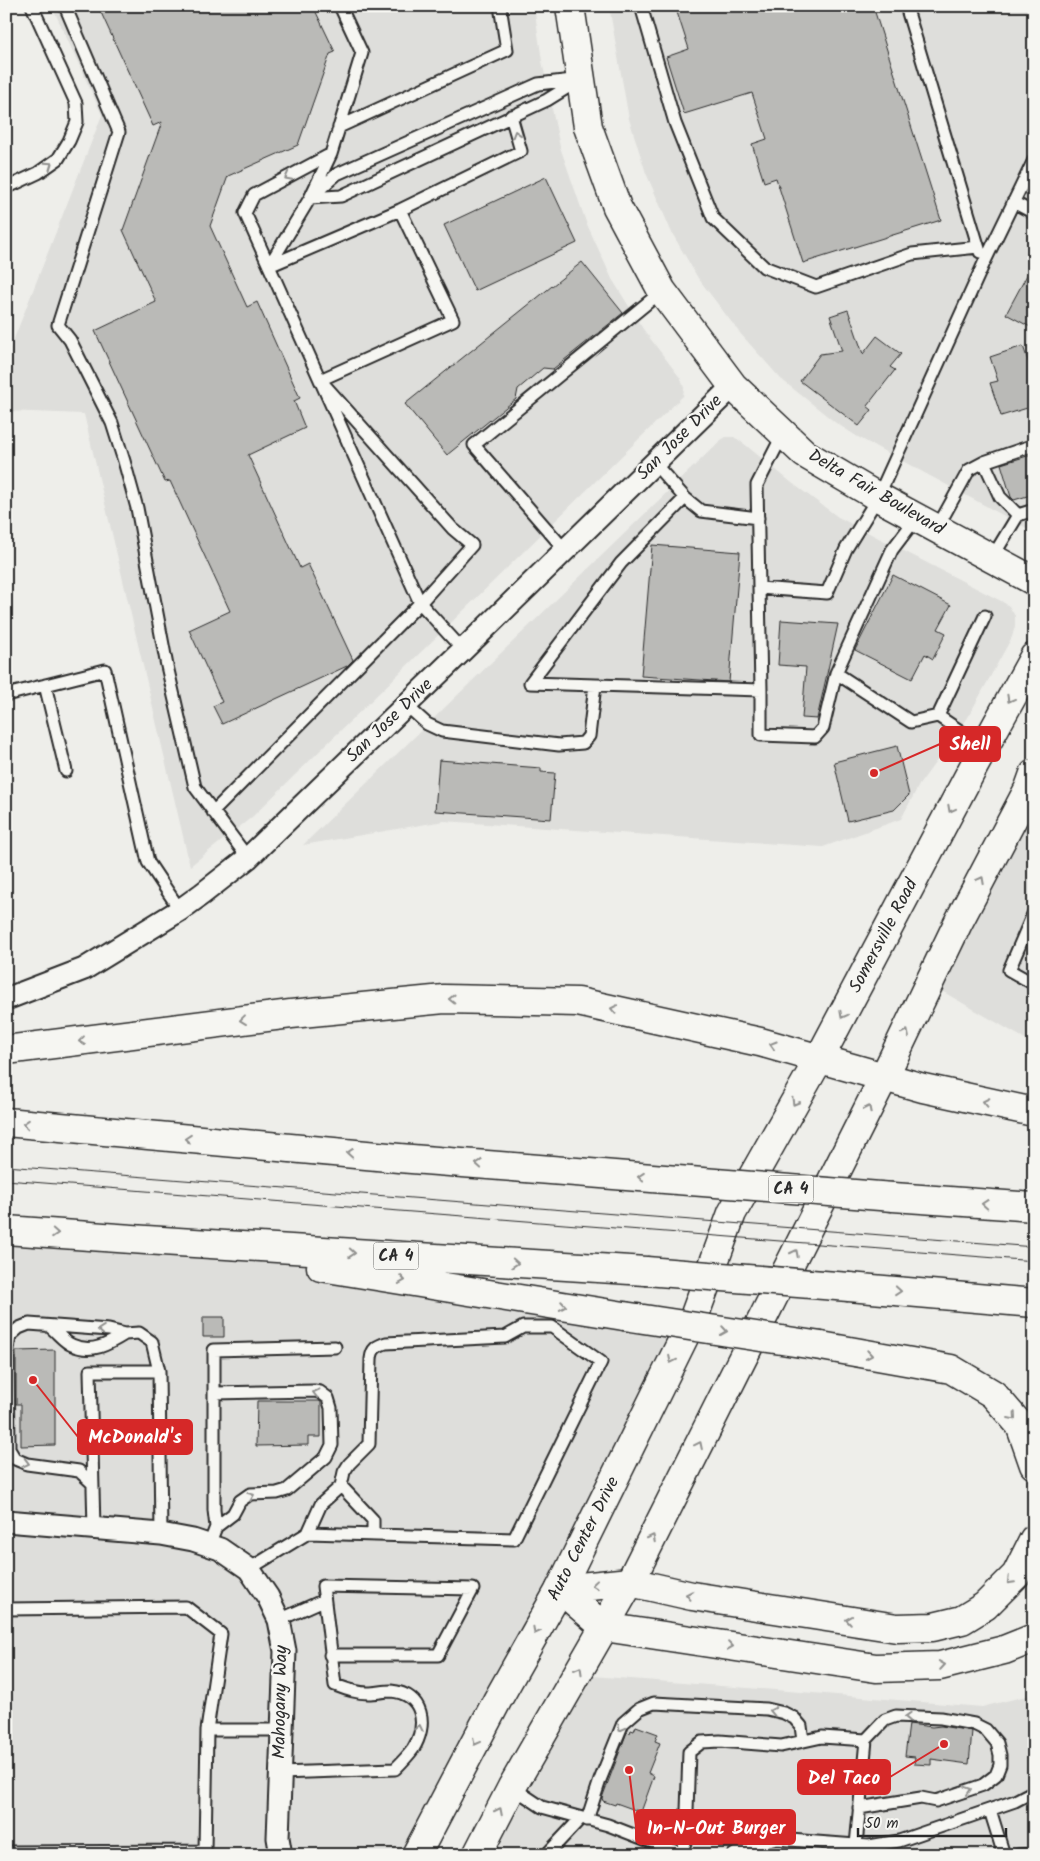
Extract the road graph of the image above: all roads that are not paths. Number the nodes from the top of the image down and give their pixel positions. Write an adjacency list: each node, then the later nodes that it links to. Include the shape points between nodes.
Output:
1 (32, 6): 13 (lane, one-way to 1, via 38,173 58,158 77,122 76,103)
2 (65, 6): 52 (lane, via 118,132 58,325 70,340 114,431 137,508 167,666 195,787)
3 (340, 6): 10 (lane, via 362,53)
4 (500, 6): 10 (lane, via 507,50)
5 (570, 6): 8 (main road, Delta Fair Boulevard)
6 (641, 6): 18 (lane, via 675,124 713,218 764,267 816,287 912,254)
7 (906, 6): 18 (lane)
8 (581, 79): 9 (lane); 14 (lane, via 538,84 337,174); 21 (main road, Delta Fair Boulevard, via 588,127 617,207)
9 (511, 116): 14 (lane, via 340,196); 16 (lane, one-way to 9, via 521,151)
10 (340, 127): 11 (lane)
11 (331, 154): 14 (lane); 20 (lane, one-way to 20, via 254,195 245,213)
12 (1034, 160): 15 (lane)
13 (6, 188)
14 (310, 198): 20 (lane)
15 (1013, 202): 17 (lane); 19 (lane)
16 (400, 210): 20 (lane); 22 (lane, via 453,320)
17 (1034, 213)
18 (978, 247): 19 (lane)
19 (984, 263): 28 (lane)
20 (269, 266): 22 (lane)
21 (662, 291): 23 (main road, Delta Fair Boulevard); 34 (lane, via 474,445)
22 (320, 380): 38 (lane); 38 (lane, via 453,529 472,545)
23 (733, 386): 24 (main road, Delta Fair Boulevard); 27 (street, San Jose Drive)
24 (783, 434): 28 (main road, Delta Fair Boulevard, via 805,454); 32 (lane, via 756,485)
25 (1034, 445): 26 (lane)
26 (984, 462): 31 (lane, via 1000,497); 33 (lane, via 968,470)
27 (654, 463): 29 (lane); 34 (street, San Jose Drive)
28 (878, 497): 33 (main road, Delta Fair Boulevard); 37 (lane, via 846,549 827,593)
29 (685, 498): 32 (lane, via 702,512); 44 (lane, via 621,563 530,683)
30 (1034, 510): 31 (lane)
31 (1018, 515): 35 (lane)
32 (758, 518): 37 (lane)
33 (927, 522): 35 (main road, Delta Fair Boulevard); 42 (lane, via 892,550)
34 (566, 550): 40 (street, San Jose Drive)
35 (992, 558): 36 (main road, Delta Fair Boulevard)
36 (1034, 581)
37 (759, 588): 45 (lane)
38 (420, 603): 40 (lane); 52 (lane)
39 (985, 616): 48 (lane)
40 (463, 650): 47 (street, San Jose Drive)
41 (1034, 657): 49 (main road, Somersville Road, one-way to 49)
42 (836, 673): 45 (lane, via 823,728 815,736 761,735); 48 (lane, via 911,722)
43 (45, 685): 46 (lane); 50 (lane); 54 (lane, via 105,670 148,862)
44 (595, 685): 45 (lane); 47 (lane, via 589,736 583,743 560,745 442,731 427,724)
45 (761, 690)
46 (6, 695)
47 (406, 705): 53 (street, San Jose Drive)
48 (938, 716): 49 (lane)
49 (984, 747): 59 (main road, Somersville Road, one-way to 59)
50 (66, 771)
51 (1032, 784): 60 (main road, one-way to 51, via 958,924)
52 (213, 812): 53 (lane)
53 (248, 858): 54 (street, San Jose Drive)
54 (180, 910): 57 (street, San Jose Drive, via 84,969)
55 (1034, 912): 56 (lane, via 1009,970)
56 (1034, 984)
57 (6, 1000)
58 (6, 1050): 59 (main road, one-way to 58, via 760,1042 578,1002 444,999)
59 (819, 1059): 60 (main road); 64 (main road, Somersville Road, one-way to 64)
60 (884, 1076): 61 (main road, one-way to 60, via 923,1088); 84 (main road, one-way to 60)
61 (1034, 1112)
62 (6, 1122): 63 (main road, CA 4, one-way to 62, bridge, via 399,1158)
63 (1034, 1208)
64 (732, 1213): 85 (main road, Auto Center Drive, one-way to 85, via 694,1317)
65 (6, 1230): 66 (main road, CA 4, one-way to 66)
66 (146, 1240): 67 (main road, CA 4, one-way to 67, bridge, via 646,1271); 73 (main road, one-way to 73, bridge, via 951,1369 994,1394 1020,1425)
67 (1034, 1303)
68 (50, 1327): 69 (lane, one-way to 68); 69 (lane, via 71,1345 87,1349 104,1346); 74 (lane, one-way to 74, via 29,1324 10,1336 9,1449 15,1459 27,1464 79,1471)
69 (125, 1334): 71 (lane, via 139,1333 152,1342)
70 (335, 1347): 72 (lane, via 214,1350)
71 (159, 1371): 74 (lane, via 90,1371); 79 (lane)
72 (215, 1393): 81 (lane); 81 (lane, one-way to 72, via 250,1494 287,1490 326,1457 332,1445 331,1408 328,1398 320,1392)
73 (1034, 1466)
74 (92, 1482): 77 (lane)
75 (341, 1486): 78 (lane, via 321,1504); 80 (lane, via 373,1520); 80 (lane, via 349,1464 369,1444 371,1359 377,1346 504,1337 523,1328 552,1327 601,1362 514,1539)
76 (6, 1521): 77 (street, Mahogany Way)
77 (94, 1528): 79 (street, Mahogany Way)
78 (308, 1533): 80 (lane); 83 (lane)
79 (161, 1534): 81 (street, Mahogany Way, via 193,1540)
80 (373, 1535)
81 (212, 1536): 83 (street, Mahogany Way, via 220,1549)
82 (1034, 1539): 84 (main road, one-way to 84, via 1016,1575 985,1606 962,1620 933,1627 897,1628 692,1596)
83 (249, 1569): 88 (street, Mahogany Way)
84 (630, 1582): 85 (main road, one-way to 85); 89 (main road)
85 (560, 1589): 89 (main road); 110 (main road, Auto Center Drive, one-way to 110)
86 (324, 1600): 88 (lane); 91 (lane); 91 (lane, via 323,1586 473,1589 438,1655)
87 (6, 1610): 92 (lane, via 186,1608 221,1634)
88 (279, 1620): 93 (street, Mahogany Way, via 284,1651)
89 (604, 1627): 90 (main road, one-way to 90, via 876,1668 940,1666 1004,1650); 97 (main road, one-way to 89)
90 (1034, 1638)
91 (330, 1655): 96 (lane, one-way to 91, via 395,1769 413,1748 422,1726 420,1709 412,1698 392,1691 368,1693 335,1685)
92 (207, 1730): 93 (lane); 106 (lane)
93 (282, 1730): 96 (street, Mahogany Way)
94 (866, 1740): 95 (lane, via 822,1737); 99 (lane); 99 (lane, one-way to 94, via 921,1798 936,1801 983,1785 996,1775 1000,1765 997,1744 986,1730 974,1724 941,1718 896,1716 885,1720)
95 (803, 1741): 101 (lane, one-way to 101, via 801,1726 794,1718 775,1711 671,1703 646,1705 623,1723); 107 (lane, via 780,1746 702,1742 689,1752)
96 (280, 1773): 109 (street, Mahogany Way, via 278,1838)
97 (512, 1788): 101 (lane, via 542,1807); 111 (main road, one-way to 97)
98 (1034, 1791): 100 (lane, via 1015,1802)
99 (859, 1808): 102 (lane)
100 (990, 1810): 103 (lane); 114 (lane)
101 (584, 1819): 107 (lane); 112 (lane)
102 (856, 1845): 103 (lane); 113 (lane, via 778,1839 748,1845)
103 (869, 1850)
104 (6, 1852): 105 (lane)
105 (160, 1853): 106 (lane)
106 (205, 1853)
107 (683, 1854)
108 (1034, 1854): 115 (lane)
109 (282, 1855)
110 (416, 1855)
111 (477, 1855)
112 (548, 1855)
113 (733, 1855)
114 (1004, 1855)
115 (1018, 1855)

